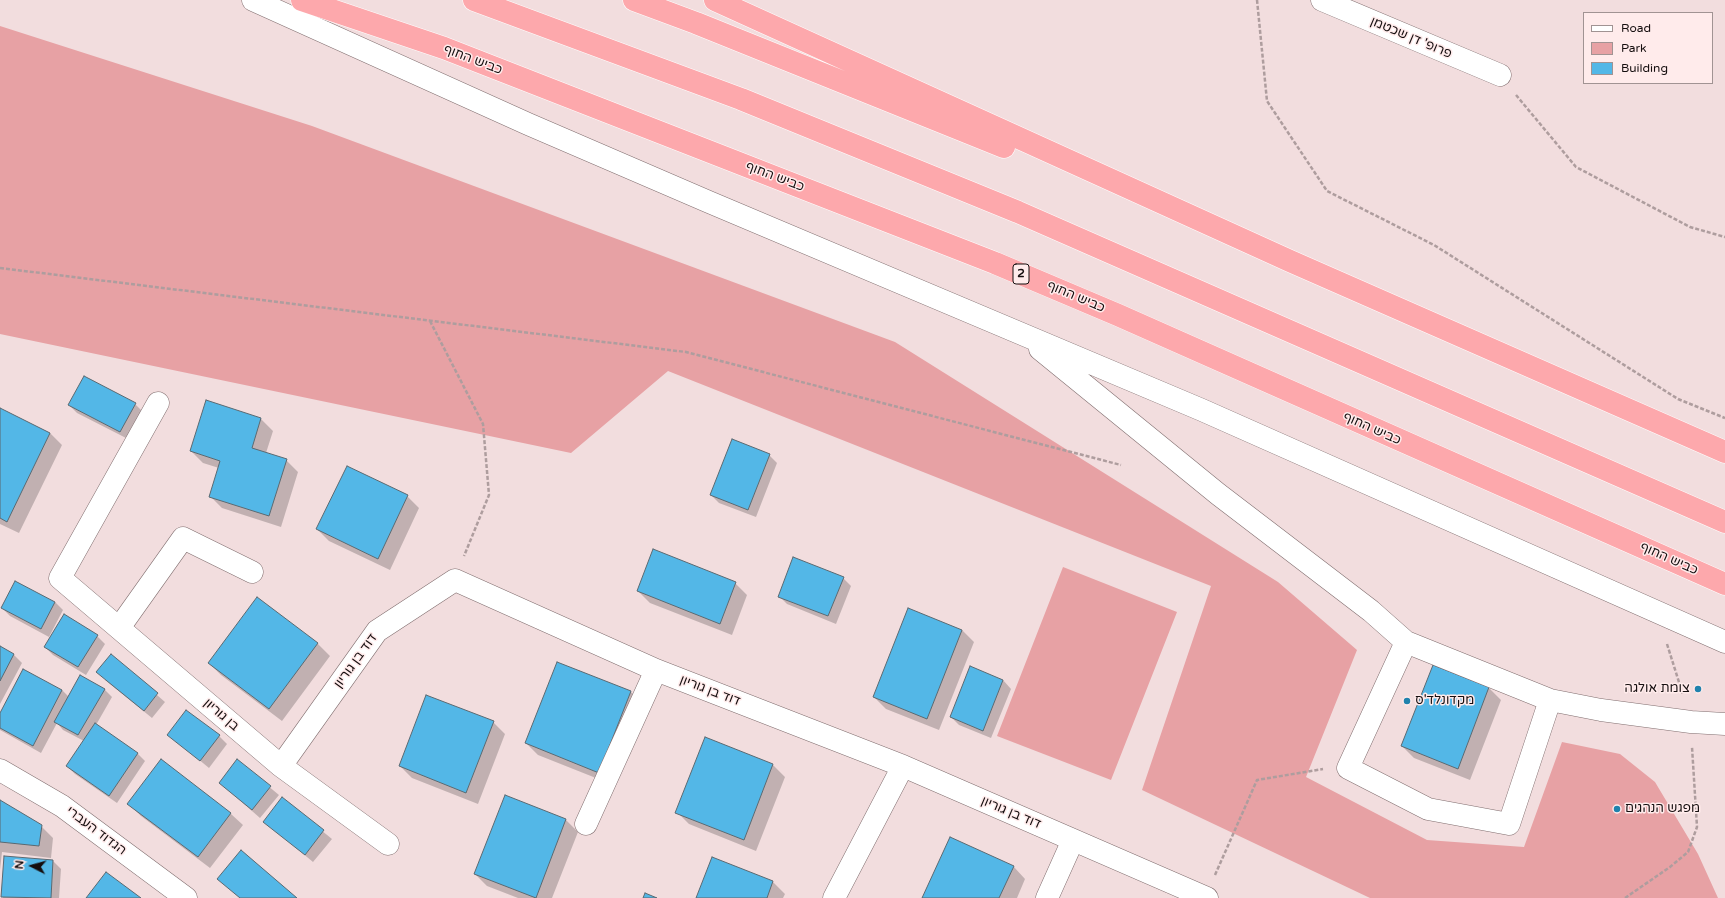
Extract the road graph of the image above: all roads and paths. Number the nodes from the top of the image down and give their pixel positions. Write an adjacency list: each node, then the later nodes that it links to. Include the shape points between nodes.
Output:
1 (253, 0): 13 (street, via 528,124)
2 (302, 0): 21 (highway, כביש החוף / 2, via 444,48 995,263)
3 (474, 0): 18 (highway, via 741,98 1018,212)
4 (634, 0): 10 (highway)
5 (715, 0): 10 (highway)
6 (1257, 0): 15 (path, via 1267,101 1327,190 1434,245 1678,399)
7 (1322, 0): 8 (street, פרופ' דן שכטמן)
8 (1500, 75): 9 (path, via 1576,167 1690,227)
9 (1725, 237)
10 (1290, 261): 16 (highway)
11 (0, 268): 12 (path)
12 (430, 321): 17 (path, via 686,352); 20 (path, via 484,424 489,495)
13 (1000, 324): 23 (street, via 1029,340 1218,494 1371,611); 25 (street, via 1209,413)
14 (158, 403): 22 (street, בן גוריון, via 60,578)
15 (1725, 418)
16 (1725, 452)
17 (1121, 465)
18 (1725, 522)
19 (252, 572): 22 (street, via 183,538)
20 (455, 580): 26 (street, דוד בן גוריון); 30 (street, דוד בן גוריון, via 377,631)
21 (1725, 584)
22 (119, 628): 30 (street, בן גוריון)
23 (1406, 642): 27 (street); 32 (street)
24 (1667, 642): 28 (path)
25 (1725, 642)
26 (656, 670): 31 (street, דוד בן גוריון); 34 (street)
27 (1550, 700): 28 (street, via 1601,710); 32 (street, via 1509,824 1428,809)
28 (1691, 722): 29 (street); 41 (path, via 1697,827 1688,852)
29 (1725, 724)
30 (281, 766): 36 (street, בן גוריון)
31 (902, 766): 35 (street, דוד בן גוריון); 38 (street)
32 (1348, 768): 40 (path, via 1314,770 1257,780)
33 (0, 770): 37 (street, הגדוד העברי, via 62,806)
34 (586, 824)
35 (1073, 840): 39 (street); 40 (street, דוד בן גוריון)
36 (388, 844)
37 (186, 898)
38 (834, 898)
39 (1047, 898)
40 (1206, 898)
41 (1625, 898)

